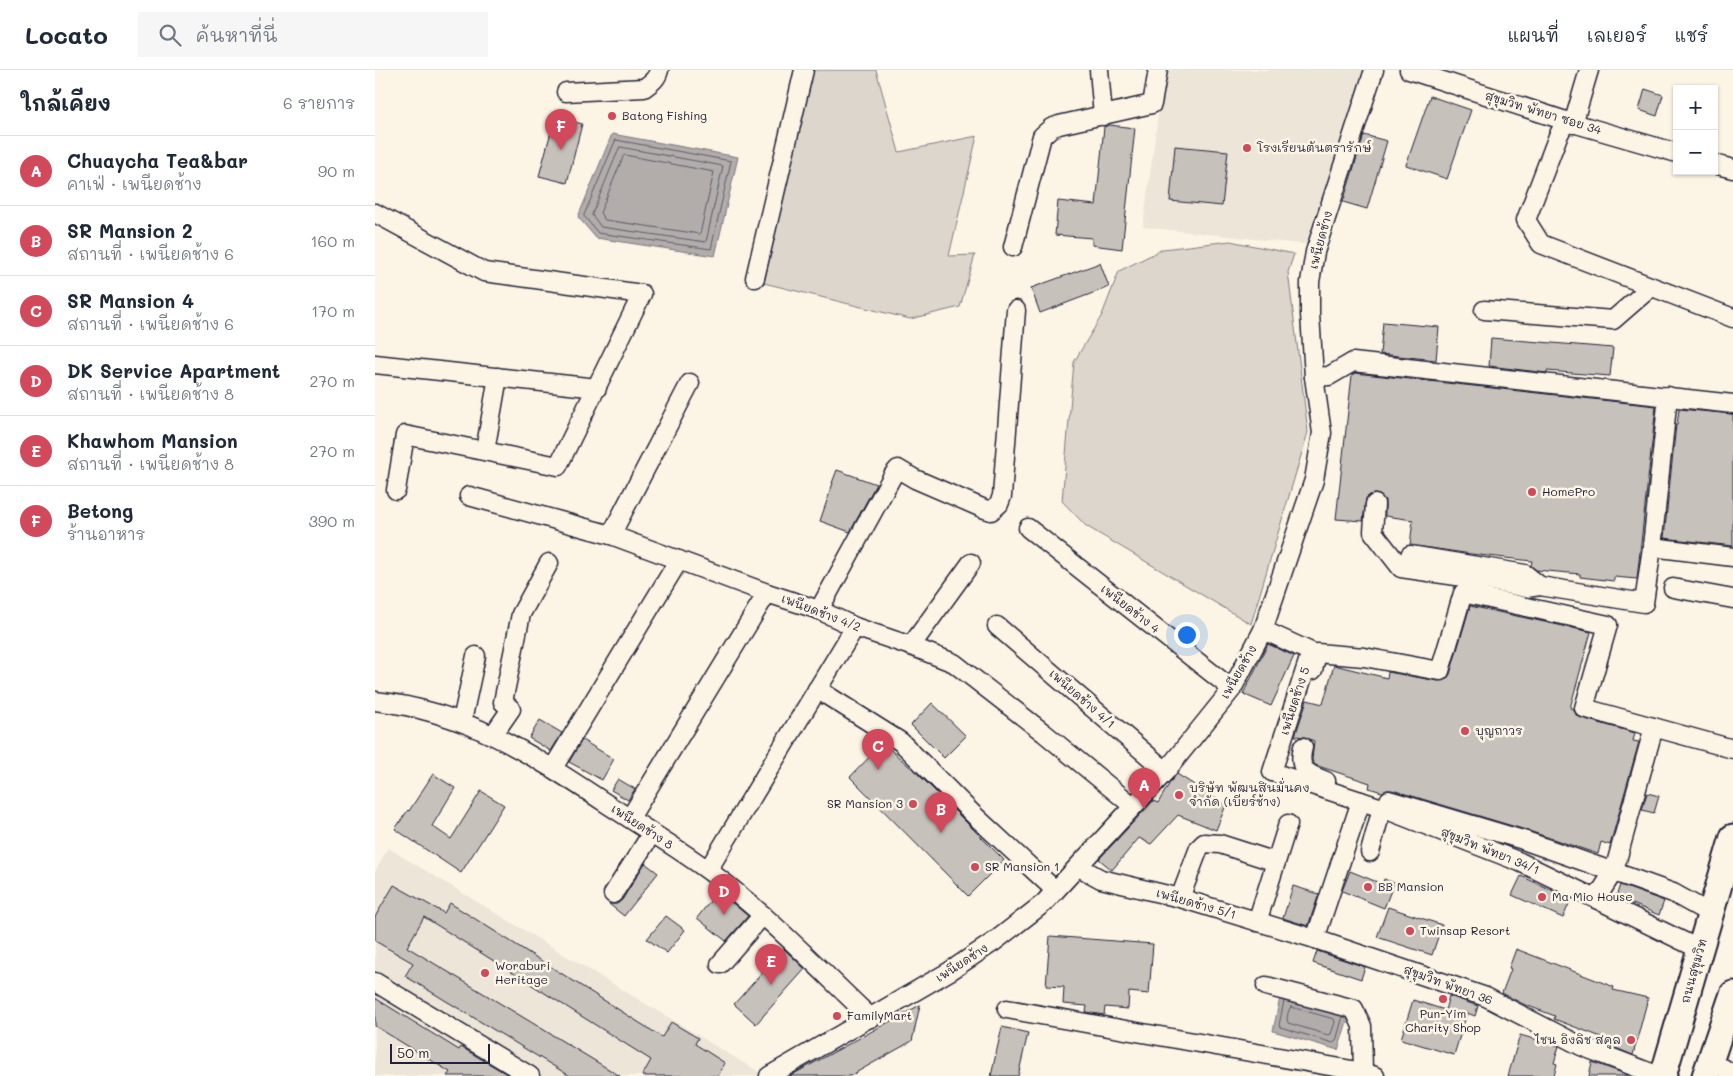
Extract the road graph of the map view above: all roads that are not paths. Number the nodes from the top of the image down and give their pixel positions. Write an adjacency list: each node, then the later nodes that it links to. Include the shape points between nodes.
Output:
1 (659, 70): 8 (street, via 653,82 644,88)
2 (804, 70): 16 (street)
3 (1099, 70): 9 (street)
4 (1158, 70): 9 (street, via 1153,104)
5 (1374, 70): 23 (street, เพนียดช้าง, via 1315,252 1310,282)
6 (1409, 70): 10 (street, สุขุมวิท พัทยา ซอย 34)
7 (1589, 70): 10 (street)
8 (566, 92)
9 (1103, 116): 15 (street, via 1059,125 1042,136)
10 (1569, 122): 11 (street, สุขุมวิท พัทยา ซอย 34); 17 (street, via 1558,136 1526,220 1541,244)
11 (1673, 152)
12 (1718, 165): 13 (street)
13 (1733, 169)
14 (375, 214): 25 (street, via 484,272 643,294)
15 (1013, 247)
16 (755, 278)
17 (1651, 287): 19 (street, via 1613,320); 20 (street)
18 (1015, 310): 44 (street, via 999,504 991,511 982,508 898,470)
19 (1484, 310)
20 (1733, 318)
21 (375, 364): 22 (street)
22 (498, 377): 25 (street); 28 (street)
23 (1314, 377): 26 (street, via 1329,376 1353,362); 47 (street, เพนียดช้าง, via 1322,434 1314,480)
24 (690, 383): 33 (street)
25 (597, 388): 28 (street, via 558,466)
26 (1668, 396): 27 (street); 34 (street)
27 (1733, 404)
28 (485, 452): 29 (street, via 405,435)
29 (396, 490)
30 (469, 496): 33 (street, เพนียดช้าง 4/2)
31 (1375, 504): 40 (street, via 1373,532 1401,568 1526,588)
32 (1028, 528): 52 (street, เพนียดช้าง 4)
33 (611, 535): 37 (street, เพนียดช้าง 4/2)
34 (1652, 547): 36 (street); 40 (street, via 1644,603)
35 (1410, 555): 40 (street, via 1525,574)
36 (1733, 557)
37 (679, 560): 42 (street, เพนียดช้าง 4/2); 59 (street)
38 (549, 563): 56 (street, via 521,614 503,702 511,709)
39 (971, 563): 48 (street)
40 (1540, 586)
41 (1673, 588): 43 (street)
42 (767, 593): 44 (street, เพนียดช้าง 4/2); 65 (street)
43 (1733, 599)
44 (819, 610): 46 (street, เพนียดช้าง 4/2)
45 (997, 626): 60 (street, เพนียดช้าง 4/1)
46 (855, 627): 48 (street, เพนียดช้าง 4/2); 51 (street)
47 (1263, 630): 52 (street, เพนียดช้าง); 61 (street, เพนียดช้าง 5, via 1311,652)
48 (911, 646): 63 (street, เพนียดช้าง 4/2, via 954,663)
49 (476, 656): 54 (street)
50 (1309, 685): 55 (street, via 1317,653 1364,657 1440,671 1463,593 1608,625 1584,708)
51 (817, 689): 73 (street); 75 (street, via 901,742)
52 (1232, 689): 60 (street, เพนียดช้าง)
53 (375, 701): 54 (street, เพนียดช้าง 8, via 413,706)
54 (461, 721): 56 (street, เพนียดช้าง 8)
55 (1655, 728): 58 (street); 74 (street)
56 (493, 735): 59 (street, เพนียดช้าง 8)
57 (1303, 747): 74 (street, via 1301,763 1313,776)
58 (1733, 749)
59 (553, 768): 65 (street, เพนียดช้าง 8)
60 (1166, 771): 63 (street, เพนียดช้าง)
61 (1272, 772): 62 (street, สุขุมวิท พัทยา 34/1)
62 (1361, 801): 64 (street, สุขุมวิท พัทยา 34/1); 82 (street)
63 (1133, 806): 71 (street, เพนียดช้าง)
64 (1382, 808): 69 (street); 78 (street, สุขุมวิท พัทยา 34/1, via 1520,862)
65 (630, 818): 67 (street, เพนียดช้าง 8)
66 (1287, 824): 70 (street)
67 (652, 833): 73 (street, เพนียดช้าง 8); 76 (street)
68 (1733, 837): 72 (highway, ถนนสุขุมวิท)
69 (1370, 852)
70 (1276, 862): 77 (street, via 1220,844 1204,843 1199,848); 81 (street)
71 (1079, 867): 75 (street, เพนียดช้าง); 77 (street, เพนียดช้าง 5/1, via 1101,879)
72 (1725, 867): 79 (highway, ถนนสุขุมวิท); 97 (highway, ถนนสุขุมวิท)
73 (708, 870): 80 (street, เพนียดช้าง 8)
74 (1614, 871): 78 (street); 79 (street, via 1673,893)
75 (1055, 890): 89 (street, เพนียดช้าง, via 1045,903 995,941)
76 (613, 894)
77 (1180, 898): 81 (street, เพนียดช้าง 5/1)
78 (1596, 899): 83 (street, สุขุมวิท พัทยา 34/1)
79 (1711, 914): 83 (highway, ถนนสุขุมวิท)
80 (763, 915): 84 (street); 89 (street, เพนียดช้าง 8)
81 (1257, 922): 82 (street, เพนียดช้าง 5/1)
82 (1315, 939): 95 (street, สุขุมวิท พัทยา 36, via 1486,997 1581,1046)
83 (1701, 950): 96 (highway, ถนนสุขุมวิท)
84 (720, 964)
85 (375, 982): 93 (street)
86 (1265, 986): 92 (street, via 1354,1009 1361,1026)
87 (1733, 994): 91 (highway)
88 (1007, 1009): 92 (street)
89 (871, 1018): 94 (street, เพนียดช้าง)
90 (1733, 1028): 91 (highway)
91 (1720, 1073)
92 (1369, 1074)
93 (529, 1076)
94 (769, 1076)
95 (1659, 1076)
96 (1663, 1076)
97 (1676, 1076)

